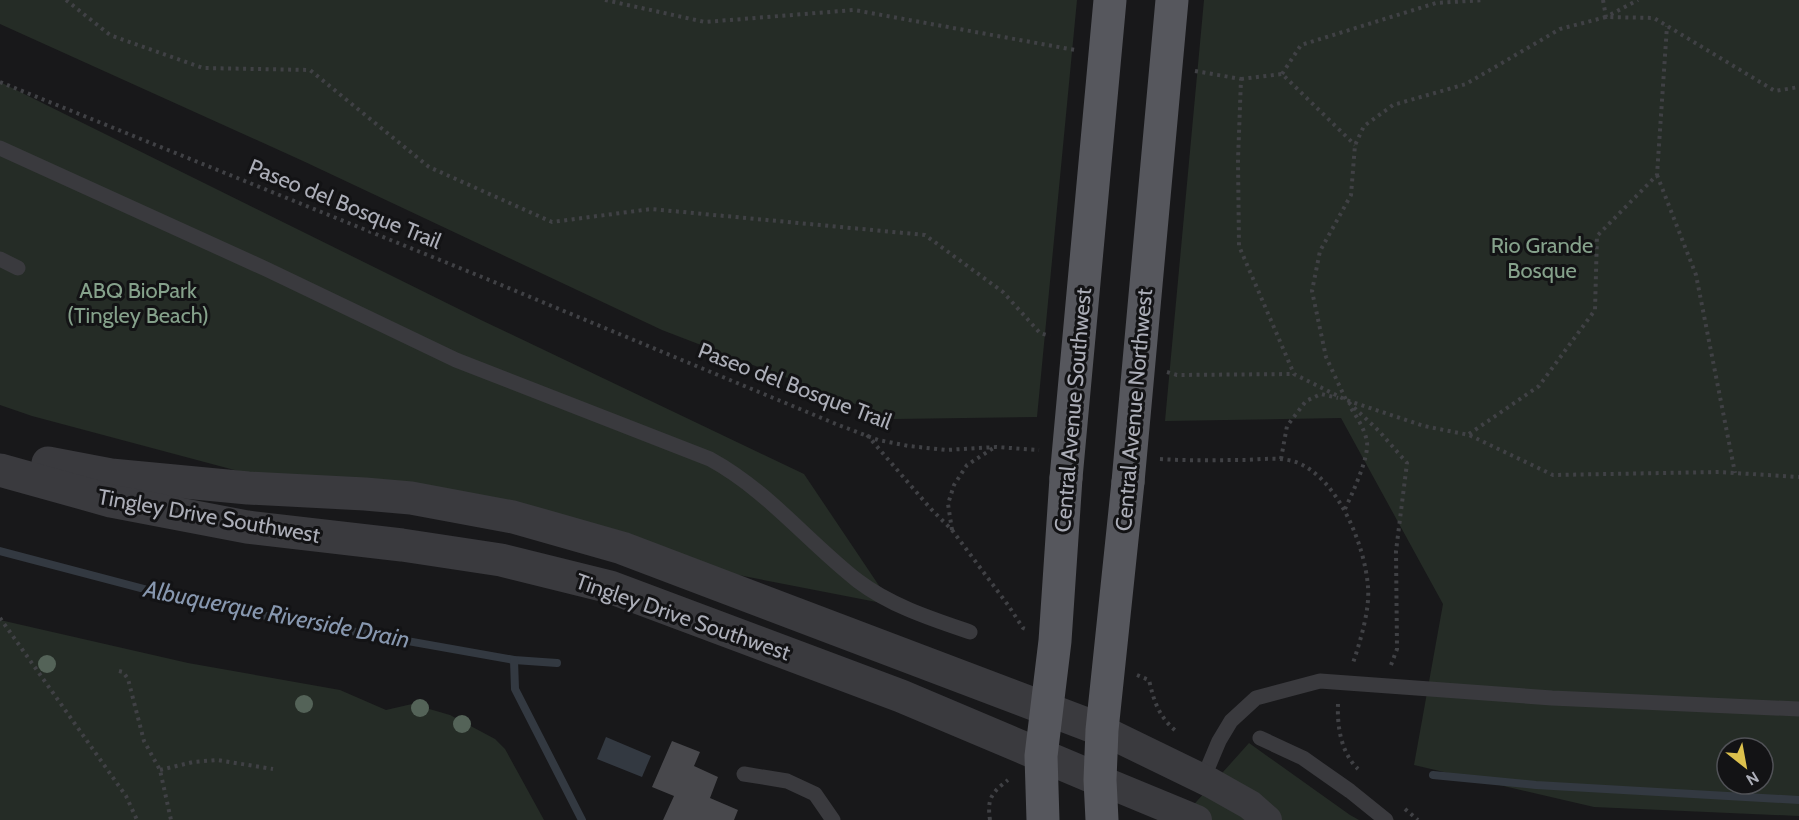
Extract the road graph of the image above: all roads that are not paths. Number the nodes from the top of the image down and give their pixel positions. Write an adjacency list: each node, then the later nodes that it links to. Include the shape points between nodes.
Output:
1 (1110, 0): 9 (main road, Central Avenue Southwest, bridge)
2 (1172, 0): 11 (main road, Central Avenue Northwest, bridge)
3 (0, 148): 8 (lane, via 456,360 710,459 758,490 876,593)
4 (0, 260): 5 (lane)
5 (18, 268)
6 (0, 454): 9 (street, Tingley Drive Southwest, via 111,475 411,498 513,517 622,548)
7 (0, 470): 13 (street, Tingley Drive Southwest, via 111,501 247,527 501,560 610,587 901,696)
8 (970, 632)
9 (1047, 709): 11 (street, Tingley Drive Southwest); 13 (main road, Central Avenue Southwest)
10 (1799, 709): 15 (lane, via 1552,698 1320,681 1256,698 1231,721)
11 (1102, 730): 15 (street); 16 (main road, Central Avenue Northwest)
12 (1260, 738): 22 (lane, via 1303,758)
13 (1041, 756): 16 (street, Tingley Drive Southwest); 18 (main road, Central Avenue Southwest)
14 (744, 774): 17 (lane, via 787,781 815,794)
15 (1203, 779): 21 (street, via 1250,805)
16 (1100, 780): 19 (main road, Central Avenue Northwest); 20 (street)
17 (833, 820)
18 (1042, 820)
19 (1102, 820)
20 (1197, 820)
21 (1267, 820)
22 (1386, 820)

